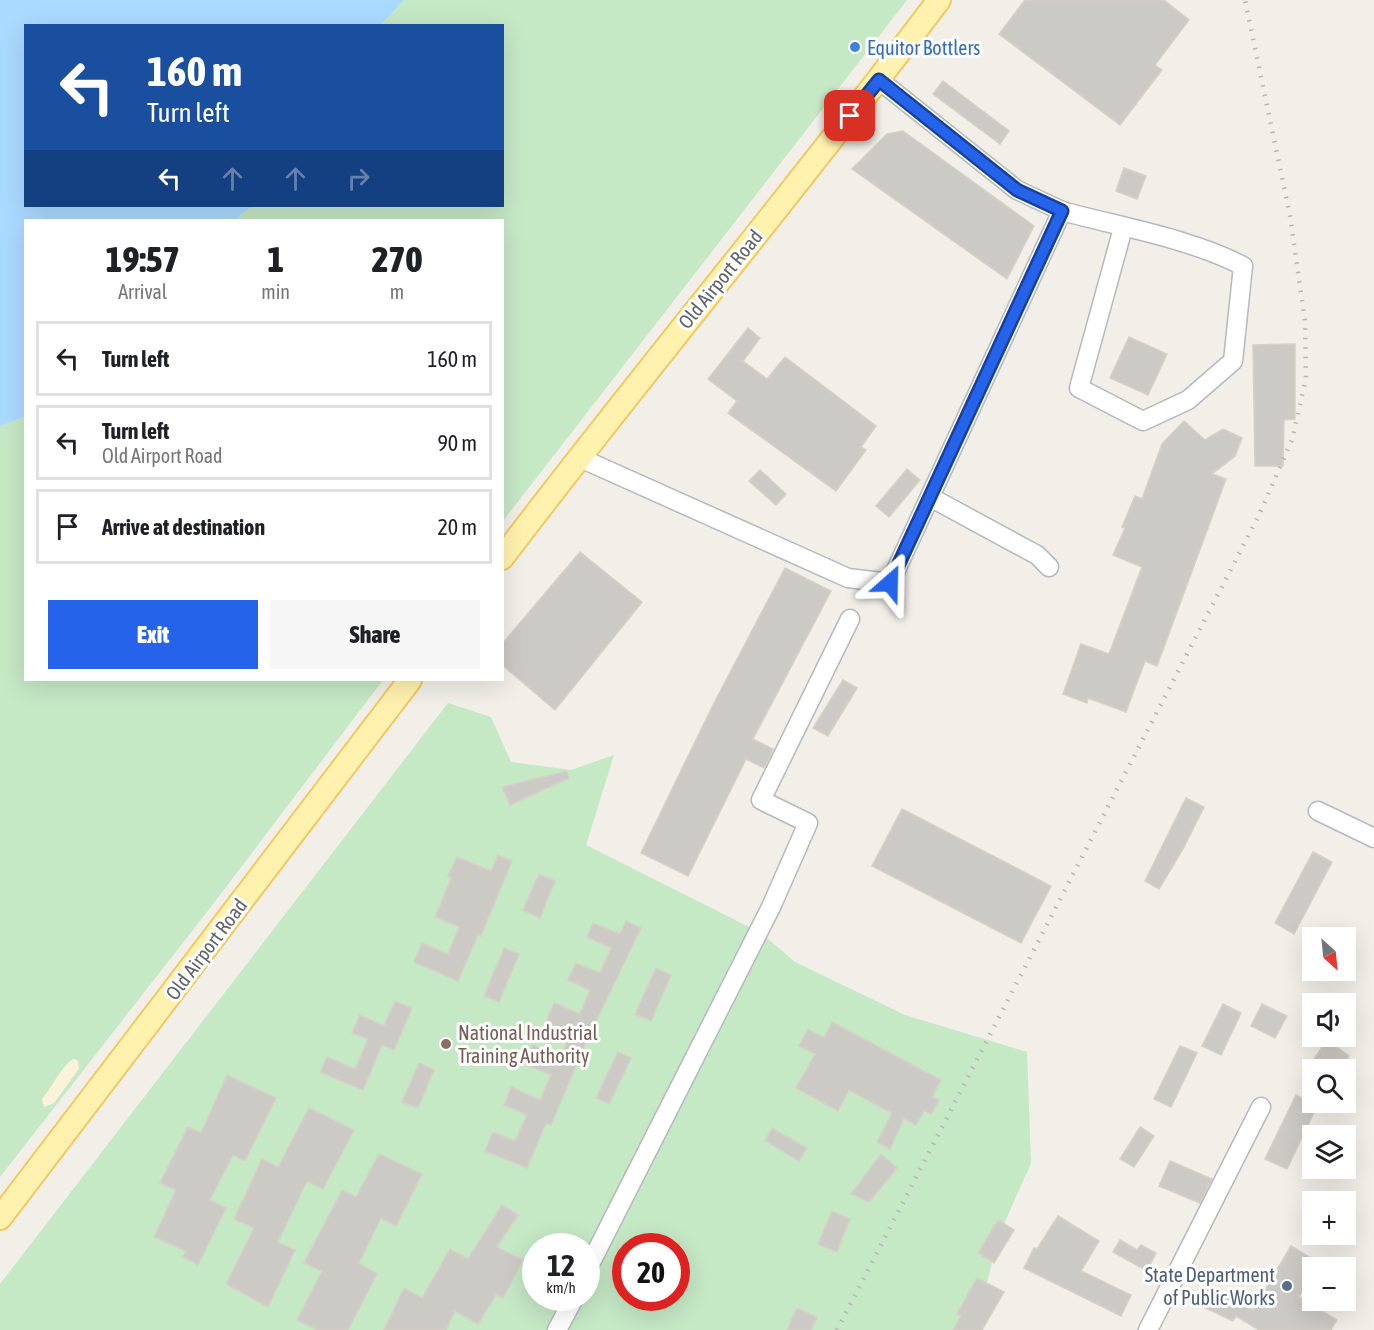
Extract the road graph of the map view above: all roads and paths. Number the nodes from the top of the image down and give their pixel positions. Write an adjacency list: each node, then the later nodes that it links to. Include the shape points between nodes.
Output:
1 (939, 0): 2 (main road, Old Airport Road)
2 (879, 80): 3 (street, via 1017,190); 5 (main road, Old Airport Road)
3 (1062, 211): 4 (street); 6 (street)
4 (1123, 228): 4 (street, via 1220,254 1243,266 1233,361 1188,400 1143,421 1079,388)
5 (578, 457): 6 (street, via 848,578 890,583); 7 (main road, Old Airport Road)
6 (930, 497): 8 (street, via 1037,555)
7 (504, 555)
8 (1049, 567)
9 (850, 619): 15 (street, via 761,800 808,824 771,907)
10 (409, 681): 14 (main road, Old Airport Road)
11 (1318, 811): 12 (street)
12 (1374, 837)
13 (1261, 1107): 18 (street)
14 (0, 1218)
15 (600, 1244)
16 (566, 1311): 17 (street)
17 (557, 1330)
18 (1148, 1330)

